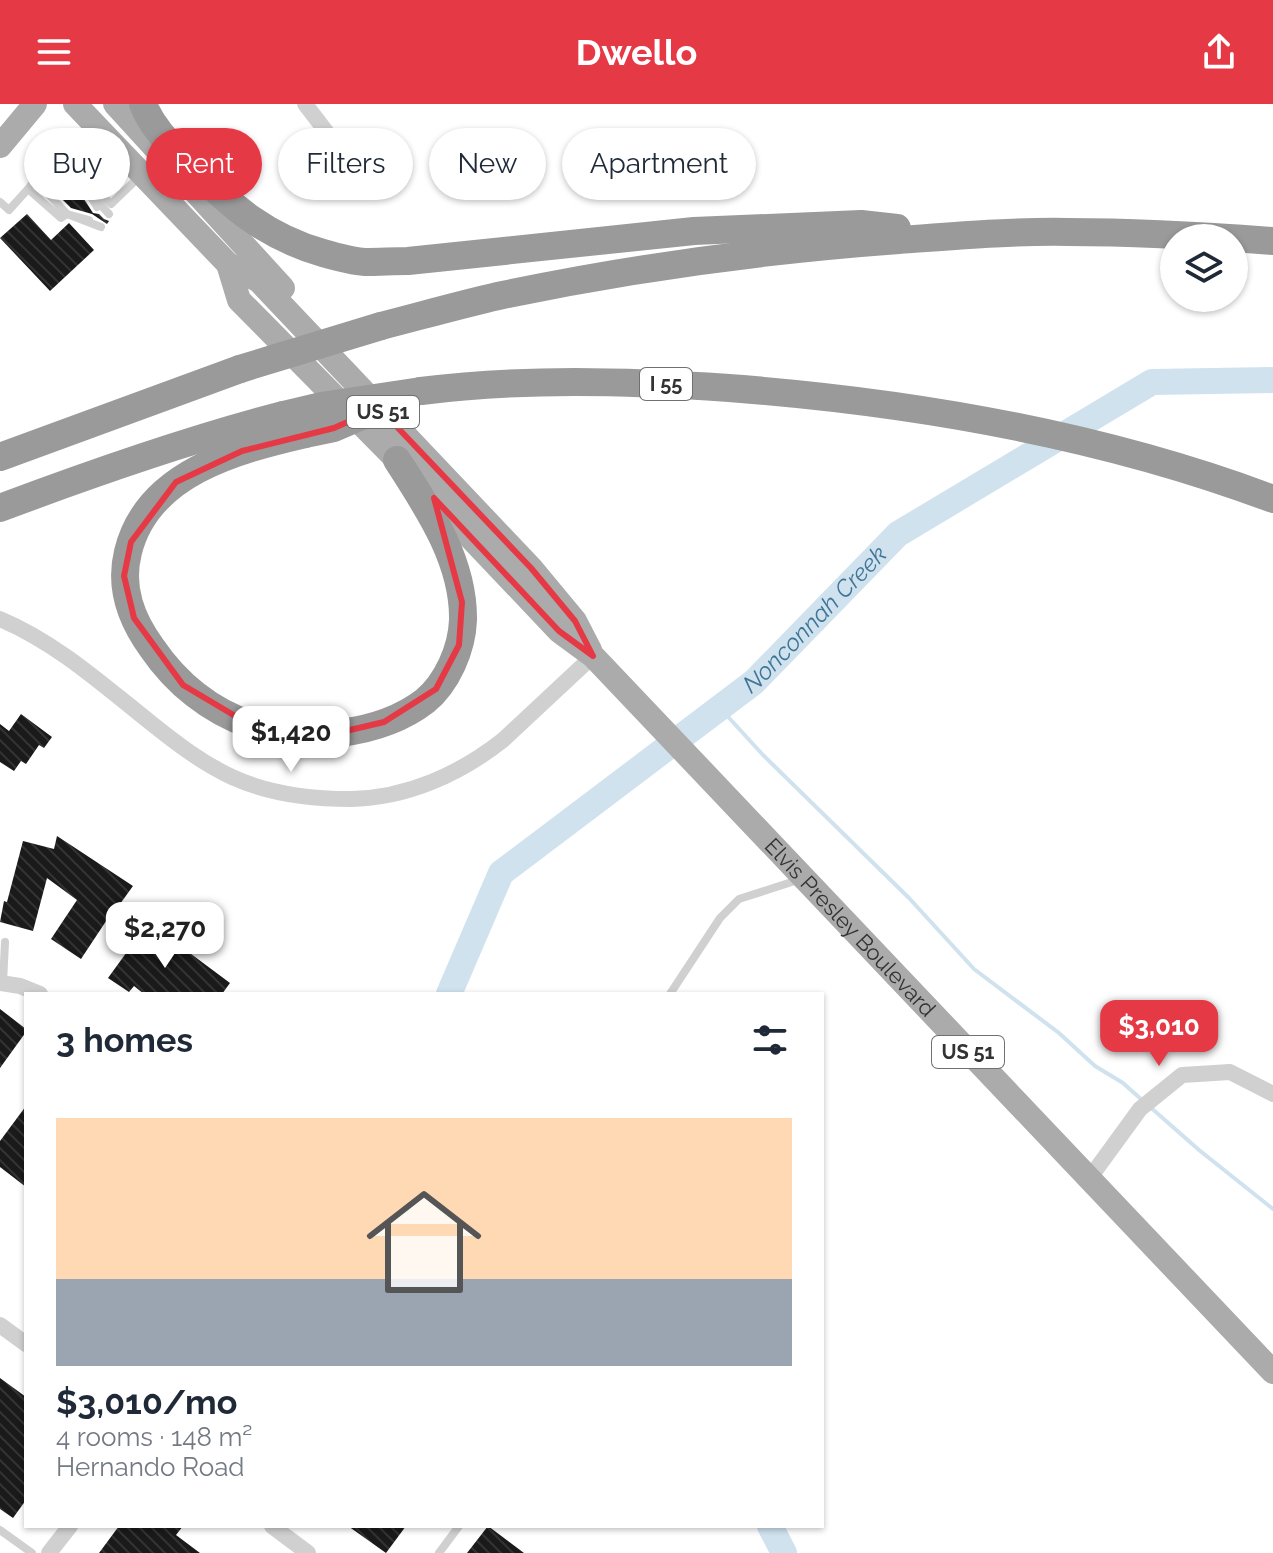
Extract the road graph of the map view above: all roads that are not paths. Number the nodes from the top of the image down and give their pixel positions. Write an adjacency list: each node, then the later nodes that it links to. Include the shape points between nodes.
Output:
1 (35, 104): 7 (main road)
2 (75, 104): 8 (main road, Elvis Presley Boulevard / US 51)
3 (115, 104): 20 (main road)
4 (143, 104): 25 (highway, via 163,137 239,212 284,239)
5 (305, 104): 6 (street)
6 (323, 128)
7 (0, 146)
8 (142, 174): 9 (lane); 26 (main road, Elvis Presley Boulevard / US 51)
9 (130, 186)
10 (24, 193): 15 (lane, via 9,210)
11 (41, 200): 18 (lane, via 61,218)
12 (55, 200): 18 (lane)
13 (93, 200): 17 (lane)
14 (96, 200): 19 (lane)
15 (0, 202)
16 (61, 202): 18 (lane)
17 (97, 207)
18 (71, 212): 21 (lane); 22 (lane)
19 (109, 214)
20 (216, 214): 25 (highway, via 286,254 319,262); 27 (main road, via 311,318)
21 (89, 220)
22 (101, 227)
23 (957, 236): 24 (highway, via 1067,232); 25 (highway, via 861,224 785,226 408,261); 29 (highway, bridge, via 751,254 495,297 240,369)
24 (1273, 241)
25 (349, 260)
26 (228, 264): 27 (main road, Elvis Presley Boulevard / US 51, via 259,281); 30 (main road, Elvis Presley Boulevard / US 51, via 239,300)
27 (344, 370): 34 (main road, Elvis Presley Boulevard / US 51, via 531,568 575,621)
28 (431, 389): 30 (highway, bridge, via 334,428 206,464 155,502 131,542 124,576 127,599 163,664 183,685 252,726 306,734 360,729 425,700 446,674 463,622 458,581 443,539); 31 (highway, I 55, via 602,381 889,405 1056,436); 32 (highway, I 55, bridge, via 321,406 240,426)
29 (0, 457)
30 (397, 460): 34 (main road, Elvis Presley Boulevard / US 51, via 559,631)
31 (1273, 499)
32 (7, 507)
33 (0, 619): 34 (street, via 57,650 205,763 248,783 316,799 396,793 450,774 503,740)
34 (593, 656): 35 (main road, Elvis Presley Boulevard / US 51)
35 (803, 878): 39 (lane, via 739,899 720,918); 41 (main road, Elvis Presley Boulevard / US 51)
36 (5, 942): 37 (lane)
37 (2, 983): 38 (street)
38 (35, 992)
39 (671, 992)
40 (1273, 1094): 41 (street, via 1230,1072 1182,1075 1140,1109)
41 (1089, 1179): 44 (main road, Elvis Presley Boulevard / US 51)
42 (0, 1325): 43 (street)
43 (24, 1343)
44 (1273, 1372)
45 (68, 1528): 50 (street)
46 (275, 1528): 51 (street)
47 (458, 1528): 52 (lane)
48 (0, 1530): 49 (lane)
49 (32, 1553)
50 (49, 1553)
51 (308, 1553)
52 (439, 1553)

